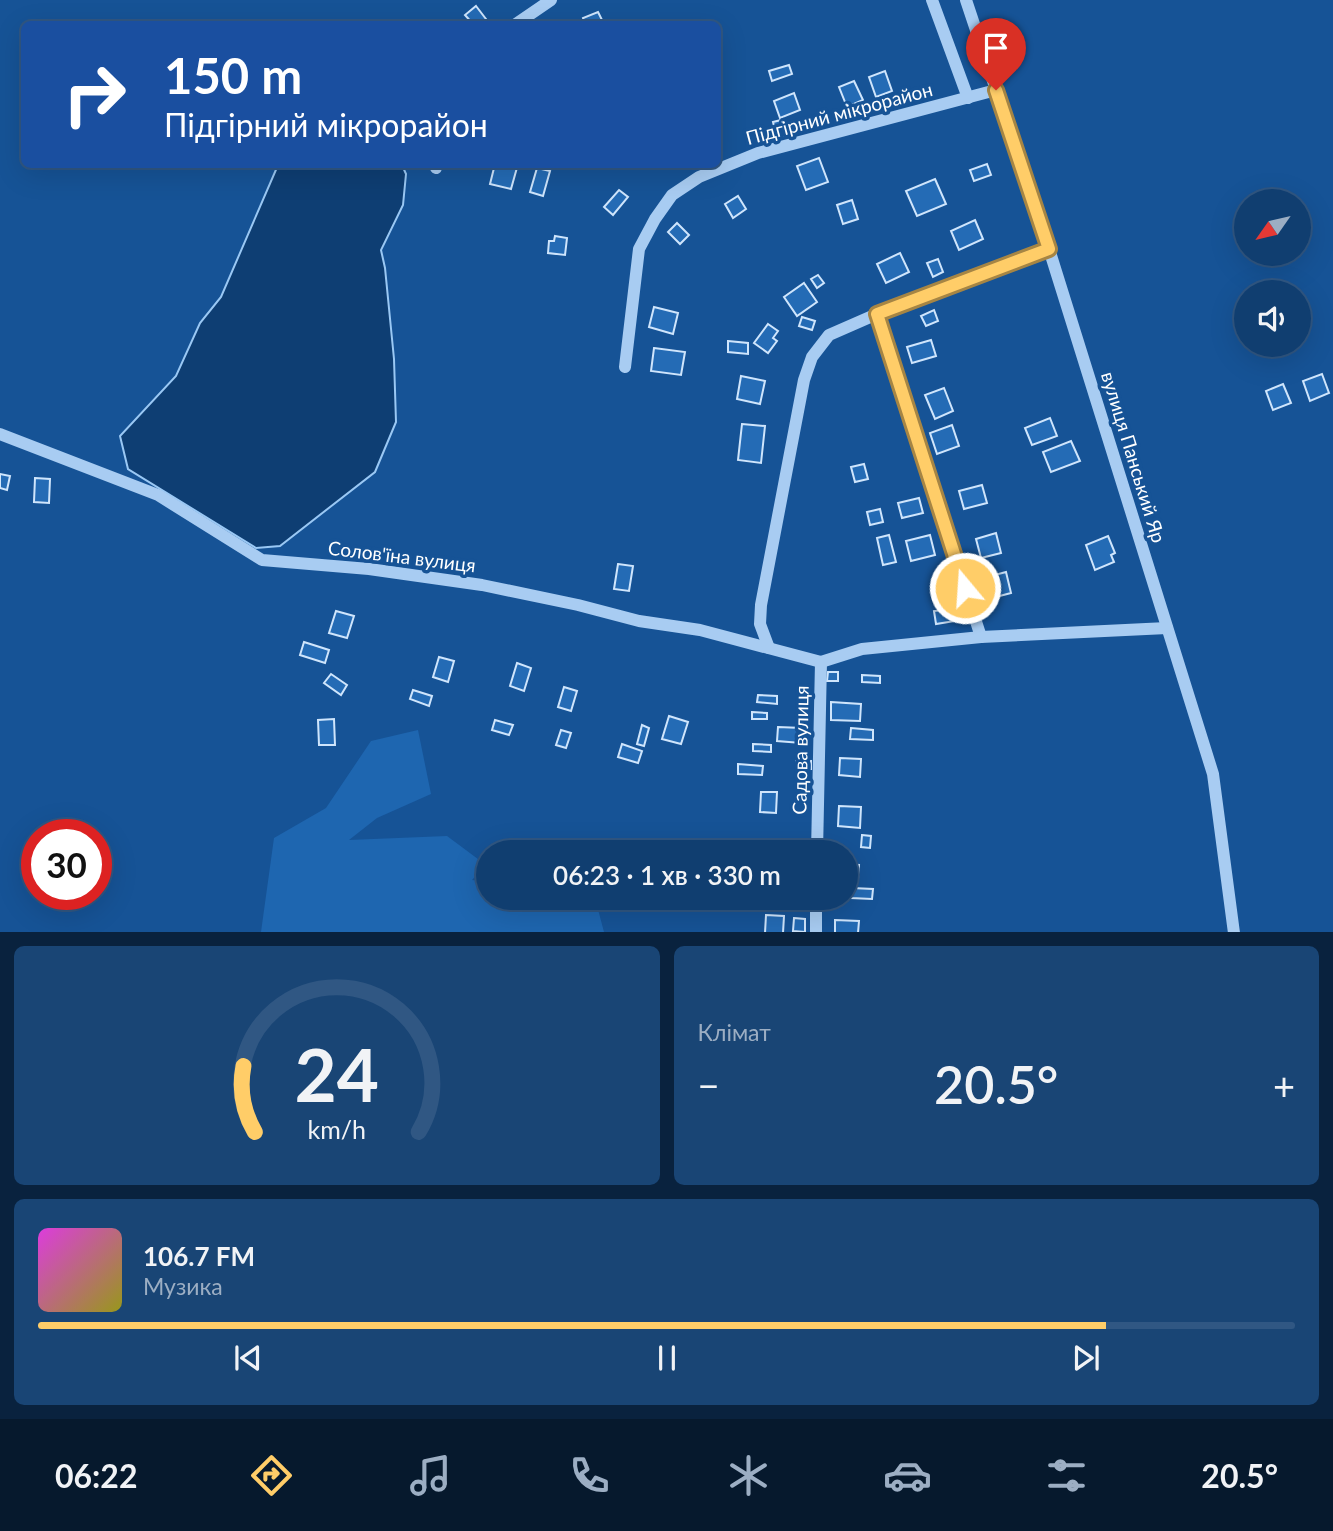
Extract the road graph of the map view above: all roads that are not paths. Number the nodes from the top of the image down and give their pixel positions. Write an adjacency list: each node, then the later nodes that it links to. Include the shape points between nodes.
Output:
1 (551, 0): 4 (street)
2 (932, 0): 6 (street)
3 (966, 0): 5 (street, вулиця Панський Яр)
4 (520, 21)
5 (996, 90): 6 (street, Підгірний мікрорайон); 7 (street, вулиця Панський Яр)
6 (968, 98): 9 (street, Підгірний мікрорайон, via 758,153 699,177 672,195 639,249)
7 (1049, 249): 8 (street); 11 (street, вулиця Панський Яр)
8 (877, 314): 12 (street); 13 (street, via 829,335 811,357 761,605 760,624)
9 (625, 367)
10 (0, 434): 13 (street, Солов'їна вулиця, via 158,495 262,560 482,585)
11 (1167, 628): 12 (street, Садова вулиця); 18 (street, вулиця Панський Яр, via 1213,774)
12 (981, 637): 14 (street, Садова вулиця, via 862,649)
13 (769, 648): 14 (street, Солов'їна вулиця)
14 (821, 662): 15 (street, Садова вулиця)
15 (817, 840)
16 (816, 910): 17 (street)
17 (816, 932)
18 (1234, 932)

